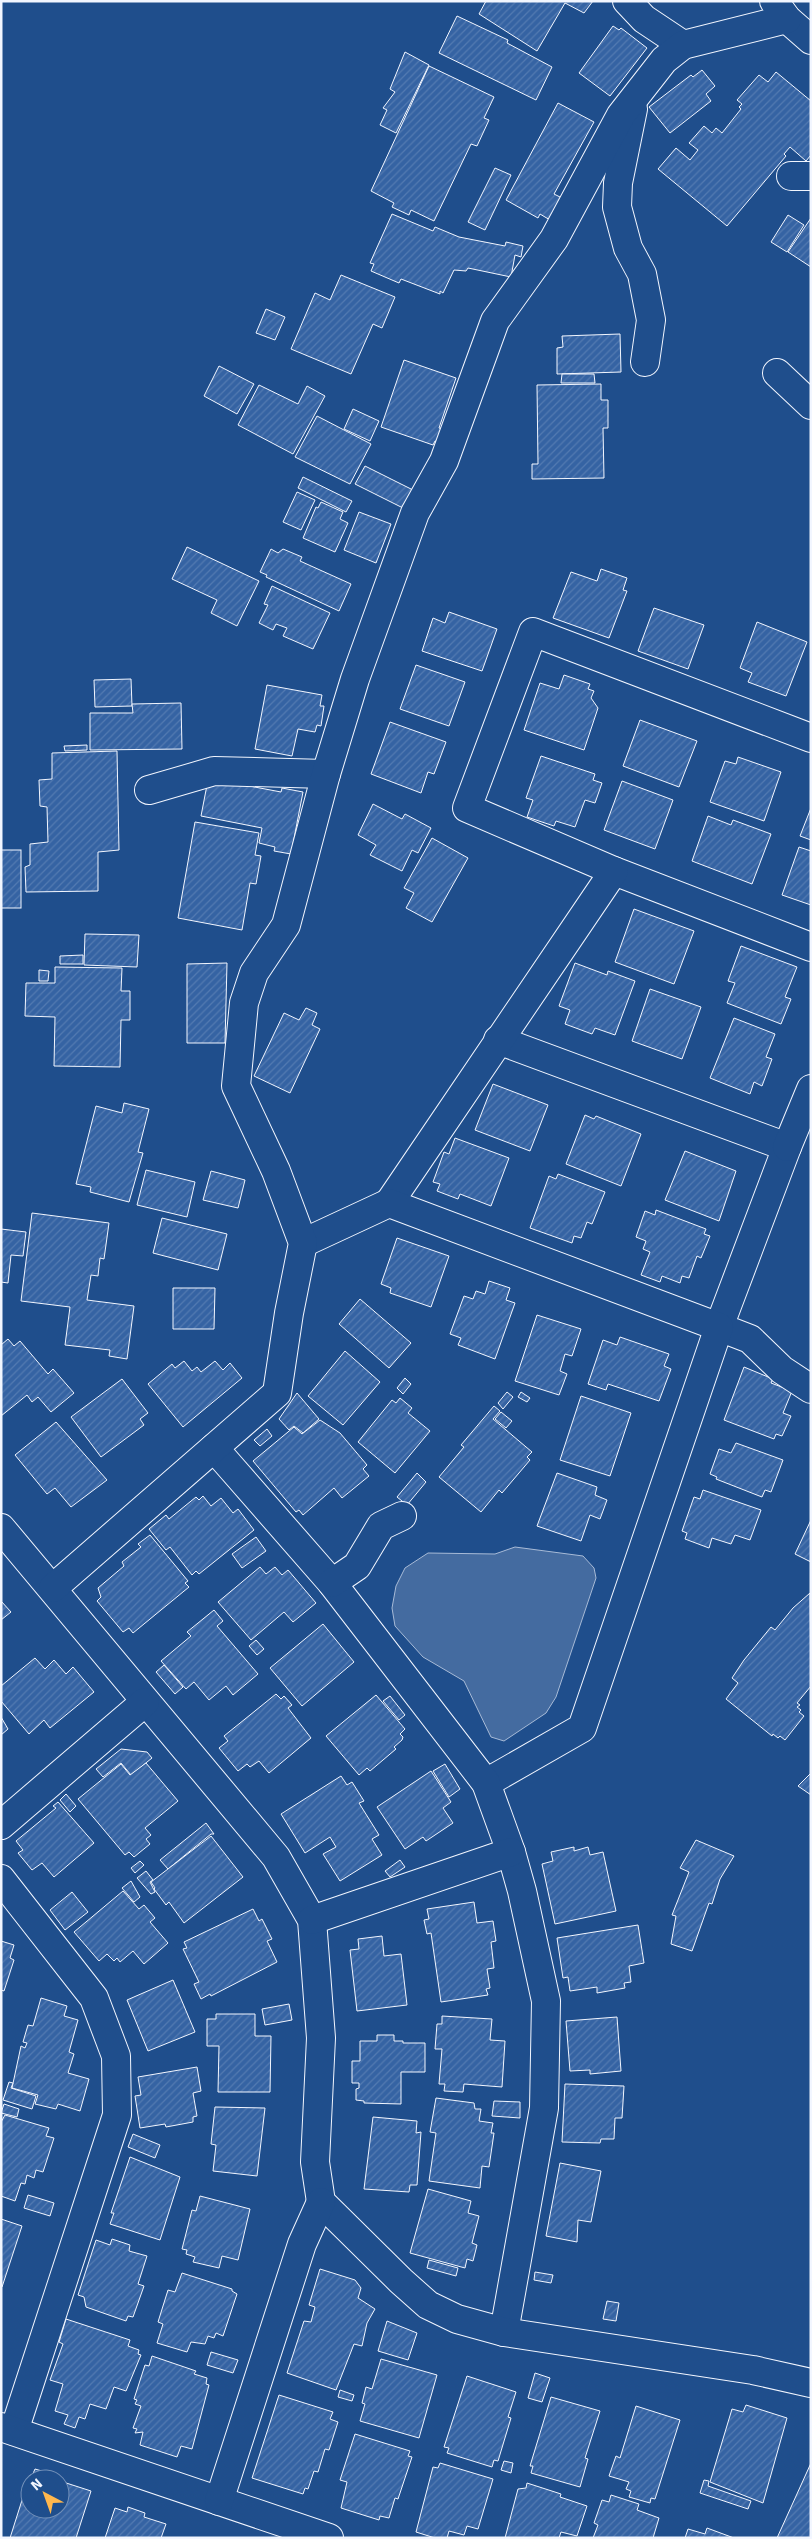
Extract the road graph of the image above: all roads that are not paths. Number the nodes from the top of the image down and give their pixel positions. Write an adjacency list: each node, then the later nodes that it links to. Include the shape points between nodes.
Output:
1 (627, 1): 4 (street, via 644,19)
2 (780, 10): 3 (street); 4 (street)
3 (811, 40)
4 (683, 45): 5 (street, via 664,60)
5 (635, 97): 6 (street, via 616,207 628,248 642,274 650,320); 10 (street, via 621,115 554,239 495,321 444,461 415,513 355,679)
6 (645, 362)
7 (777, 373): 8 (street)
8 (811, 405)
9 (811, 738): 12 (street, via 533,632 467,808)
10 (326, 774): 11 (street, via 214,771); 18 (street, via 286,925 254,973 244,1003 236,1086 276,1171)
11 (149, 790)
12 (614, 871): 13 (street); 14 (street)
13 (811, 947)
14 (498, 1040): 16 (street); 17 (street)
15 (811, 1089): 16 (street)
16 (787, 1147): 19 (street)
17 (389, 1202): 18 (street); 19 (street)
18 (303, 1243): 21 (street, via 276,1393)
19 (719, 1326): 20 (street, via 750,1340 782,1370); 27 (street, via 582,1728)
20 (811, 1388)
21 (214, 1448): 24 (street); 25 (street)
22 (402, 1516): 24 (street, via 381,1526 357,1566)
23 (1, 1528): 25 (street)
24 (332, 1583): 27 (street)
25 (53, 1588): 26 (street)
26 (145, 1702): 28 (street); 31 (street, via 276,1857)
27 (486, 1783): 29 (street)
28 (1, 1825)
29 (511, 1852): 31 (street); 33 (street, via 546,2001 544,2108)
30 (1, 1879): 35 (street, via 94,1998 116,2056 117,2115)
31 (312, 1920): 32 (street, via 321,2038 315,2162)
32 (321, 2202): 33 (street, via 428,2305 457,2319); 36 (street, via 302,2244)
33 (504, 2332): 34 (street, via 753,2370)
34 (811, 2383)
35 (8, 2429): 36 (street)
36 (219, 2501): 37 (street)
37 (329, 2538)

